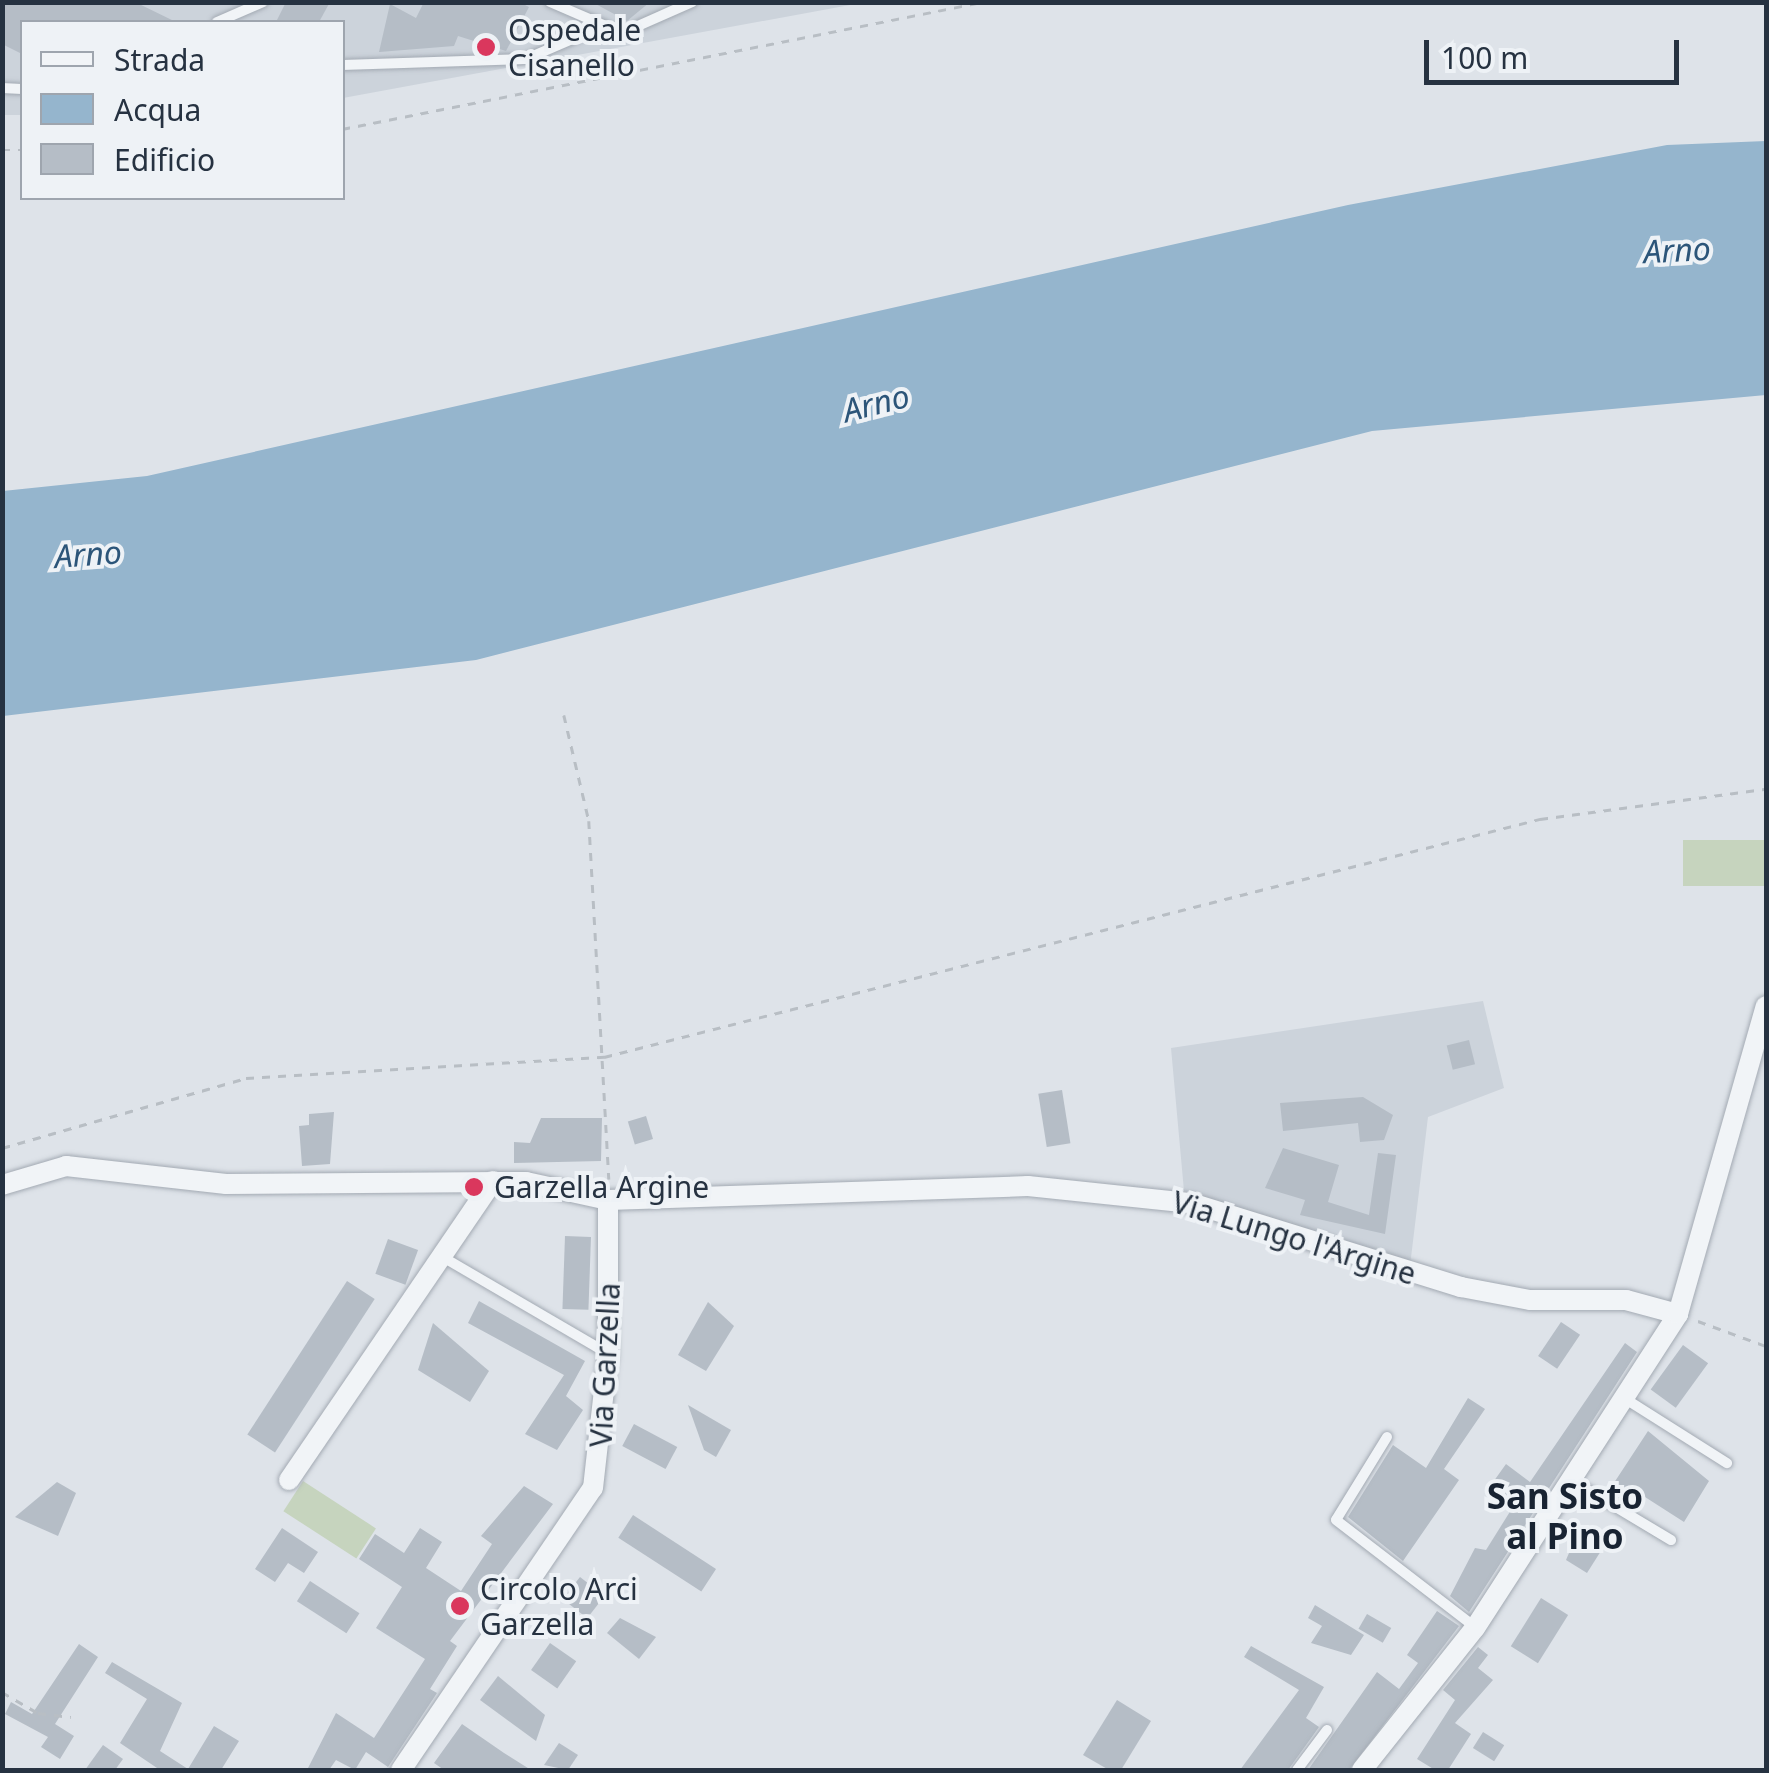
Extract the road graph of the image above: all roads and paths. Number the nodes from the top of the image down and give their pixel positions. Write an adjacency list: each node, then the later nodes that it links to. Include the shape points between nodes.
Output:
1 (263, 2): 5 (lane)
2 (550, 2): 6 (lane)
3 (692, 2): 6 (lane, via 640,31)
4 (982, 2): 8 (path)
5 (222, 20)
6 (600, 28): 7 (lane, via 526,59)
7 (345, 65)
8 (345, 128)
9 (564, 715): 12 (path, via 587,802)
10 (1766, 789): 12 (path, via 1540,818)
11 (1766, 1006): 18 (street)
12 (604, 1057): 13 (path, via 246,1078); 16 (path)
13 (2, 1148)
14 (494, 1181): 15 (street, Via Lungo l'Argine, via 226,1184 66,1166); 16 (street, Via Lungo l'Argine); 17 (street)
15 (2, 1186)
16 (608, 1200): 18 (street, Via Lungo l'Argine, via 1028,1186 1148,1195 1461,1287 1530,1300 1626,1300); 20 (street, Via Garzella)
17 (440, 1255): 20 (lane); 25 (street)
18 (1678, 1314): 19 (path); 21 (street)
19 (1766, 1346)
20 (608, 1354): 31 (street, Via Garzella, via 593,1488)
21 (1623, 1398): 23 (lane); 24 (street)
22 (1386, 1436): 27 (lane, via 1336,1520)
23 (1727, 1463)
24 (1568, 1479): 26 (lane); 27 (street)
25 (289, 1480)
26 (1671, 1540)
27 (1475, 1628): 33 (street)
28 (2, 1692): 29 (path, via 38,1713)
29 (72, 1717)
30 (1327, 1730): 32 (lane)
31 (401, 1770)
32 (1297, 1770)
33 (1362, 1770)

